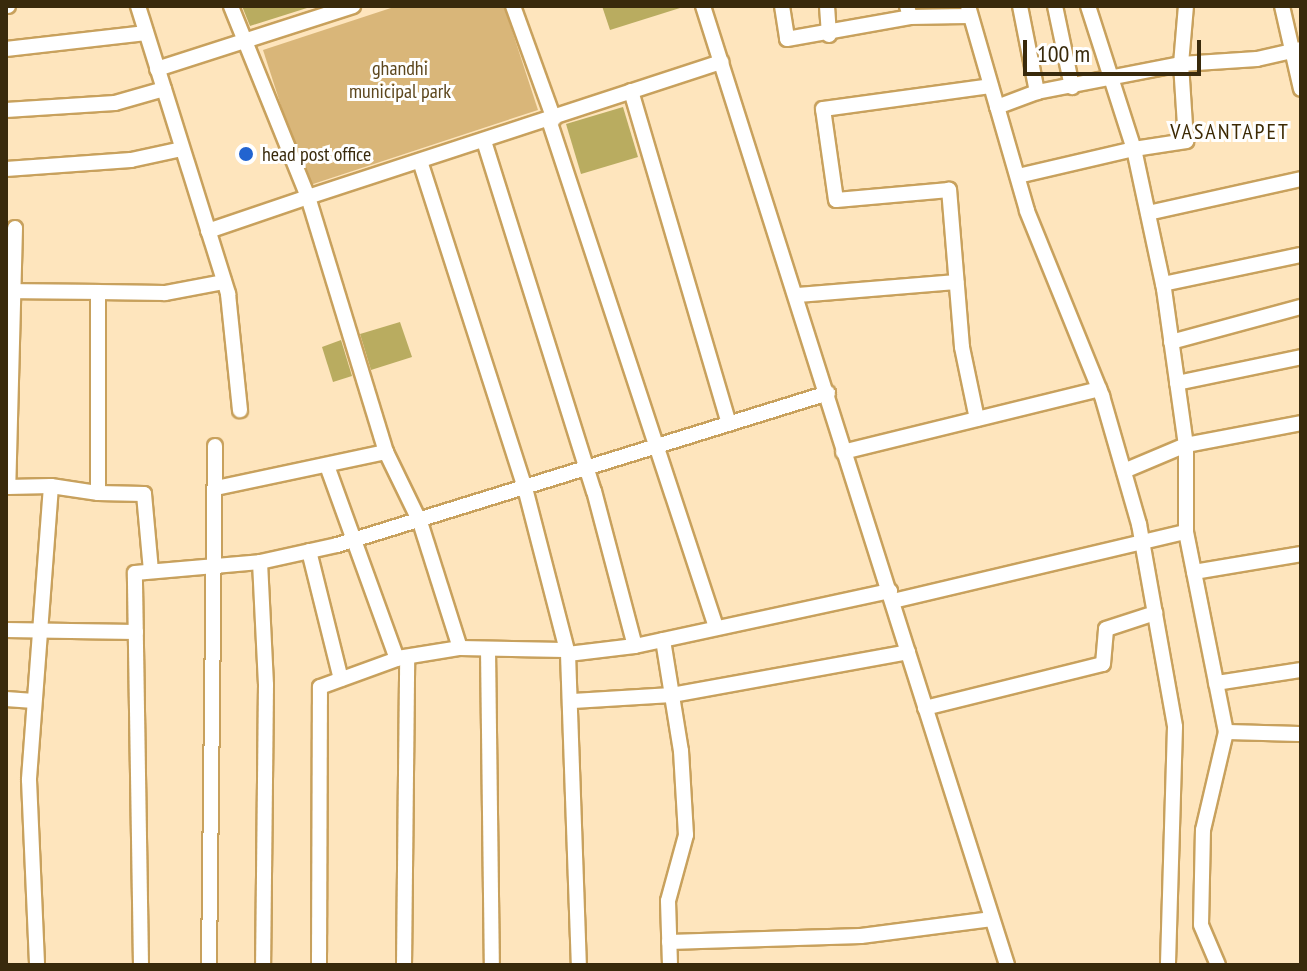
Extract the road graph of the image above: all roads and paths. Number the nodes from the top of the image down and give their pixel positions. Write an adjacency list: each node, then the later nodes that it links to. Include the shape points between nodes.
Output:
1 (138, 6): 15 (street)
2 (231, 6): 17 (street)
3 (513, 6): 32 (street)
4 (703, 6): 20 (street)
5 (782, 6): 16 (street, via 787,39)
6 (827, 6): 16 (street)
7 (1020, 6): 29 (street)
8 (1055, 6): 25 (street)
9 (1088, 6): 23 (street)
10 (1186, 6): 21 (street)
11 (1282, 6): 19 (street)
12 (345, 7): 17 (street)
13 (969, 11): 14 (street); 24 (street)
14 (909, 12): 16 (street)
15 (146, 33): 18 (street); 22 (street)
16 (829, 35)
17 (244, 43): 22 (street); 40 (street)
18 (6, 49)
19 (1297, 50): 21 (street); 27 (street)
20 (722, 62): 28 (street); 50 (street)
21 (1181, 64): 23 (street); 35 (street, via 1186,141)
22 (157, 69): 26 (street)
23 (1112, 80): 25 (street); 35 (street)
24 (990, 86): 30 (street); 46 (street, via 823,109 836,200 949,190)
25 (1072, 87): 29 (street)
26 (164, 89): 31 (street, via 115,103); 34 (street)
27 (1301, 89)
28 (631, 91): 32 (street); 60 (street)
29 (1037, 92): 30 (street)
30 (997, 107): 38 (street)
31 (6, 110)
32 (551, 120): 33 (street); 61 (street)
33 (484, 141): 36 (street); 66 (street)
34 (182, 149): 37 (street, via 131,160); 43 (street)
35 (1134, 149): 38 (street); 41 (street)
36 (420, 161): 40 (street); 71 (street)
37 (6, 169)
38 (1018, 176): 55 (street, via 1027,211)
39 (1301, 179): 41 (street)
40 (308, 197): 43 (street); 64 (street)
41 (1148, 213): 47 (street)
42 (15, 228): 48 (street)
43 (208, 231): 45 (street)
44 (1301, 255): 47 (street)
45 (224, 282): 49 (street, via 165,293); 57 (street)
46 (956, 282): 50 (street); 58 (street)
47 (1163, 284): 52 (street)
48 (10, 291): 49 (street); 69 (street, via 8,487)
49 (98, 292): 72 (street)
50 (798, 295): 56 (street)
51 (1301, 307): 52 (street)
52 (1171, 342): 54 (street)
53 (1301, 357): 54 (street)
54 (1177, 383): 62 (street)
55 (1099, 389): 58 (street); 68 (street)
56 (828, 393): 60 (street); 65 (street)
57 (240, 410)
58 (977, 419): 65 (street)
59 (1301, 423): 62 (street)
60 (729, 424): 61 (street)
61 (657, 445): 66 (street); 85 (street)
62 (1186, 445): 68 (street); 74 (street)
63 (215, 446): 70 (street)
64 (386, 452): 67 (street); 73 (street)
65 (843, 452): 83 (street)
66 (586, 467): 71 (street); 90 (street)
67 (328, 468): 70 (street, via 265,473); 75 (street)
68 (1124, 471): 76 (street)
69 (51, 486): 72 (street); 87 (street)
70 (216, 488): 80 (street)
71 (525, 488): 73 (street); 93 (street)
72 (98, 493): 81 (street, via 144,494)
73 (420, 522): 75 (street); 91 (street)
74 (1186, 532): 76 (street); 82 (street)
75 (357, 539): 77 (street); 95 (street)
76 (1142, 540): 83 (street); 84 (street)
77 (309, 551): 79 (street); 97 (street)
78 (1301, 554): 82 (street)
79 (260, 562): 80 (street); 111 (street, via 266,685)
80 (218, 566): 81 (street); 110 (street)
81 (151, 571): 88 (street, via 135,573)
82 (1194, 572): 98 (street)
83 (892, 596): 85 (street); 94 (street)
84 (1155, 613): 103 (street, via 1106,629 1103,664); 118 (street, via 1175,727)
85 (716, 627): 89 (street)
86 (6, 630): 87 (street)
87 (41, 630): 88 (street); 101 (street)
88 (136, 632): 109 (street)
89 (663, 640): 90 (street); 99 (street)
90 (635, 646): 93 (street)
91 (460, 648): 92 (street); 95 (street)
92 (488, 649): 93 (street); 114 (street)
93 (566, 652): 102 (street)
94 (908, 652): 99 (street); 103 (street)
95 (402, 658): 97 (street); 113 (street)
96 (1301, 670): 98 (street)
97 (341, 679): 112 (street, via 320,687)
98 (1216, 684): 104 (street)
99 (672, 695): 102 (street); 107 (street, via 686,835 668,901)
100 (6, 699): 101 (street)
101 (34, 701): 108 (street, via 29,780)
102 (573, 701): 115 (street)
103 (925, 708): 106 (street)
104 (1226, 732): 105 (street); 119 (street, via 1203,830 1201,925)
105 (1301, 734)
106 (992, 919): 107 (street, via 861,936); 117 (street)
107 (669, 942): 116 (street)
108 (37, 965)
109 (141, 965)
110 (209, 965)
111 (263, 965)
112 (319, 965)
113 (404, 965)
114 (492, 965)
115 (579, 965)
116 (670, 965)
117 (1007, 965)
118 (1168, 965)
119 (1218, 965)

